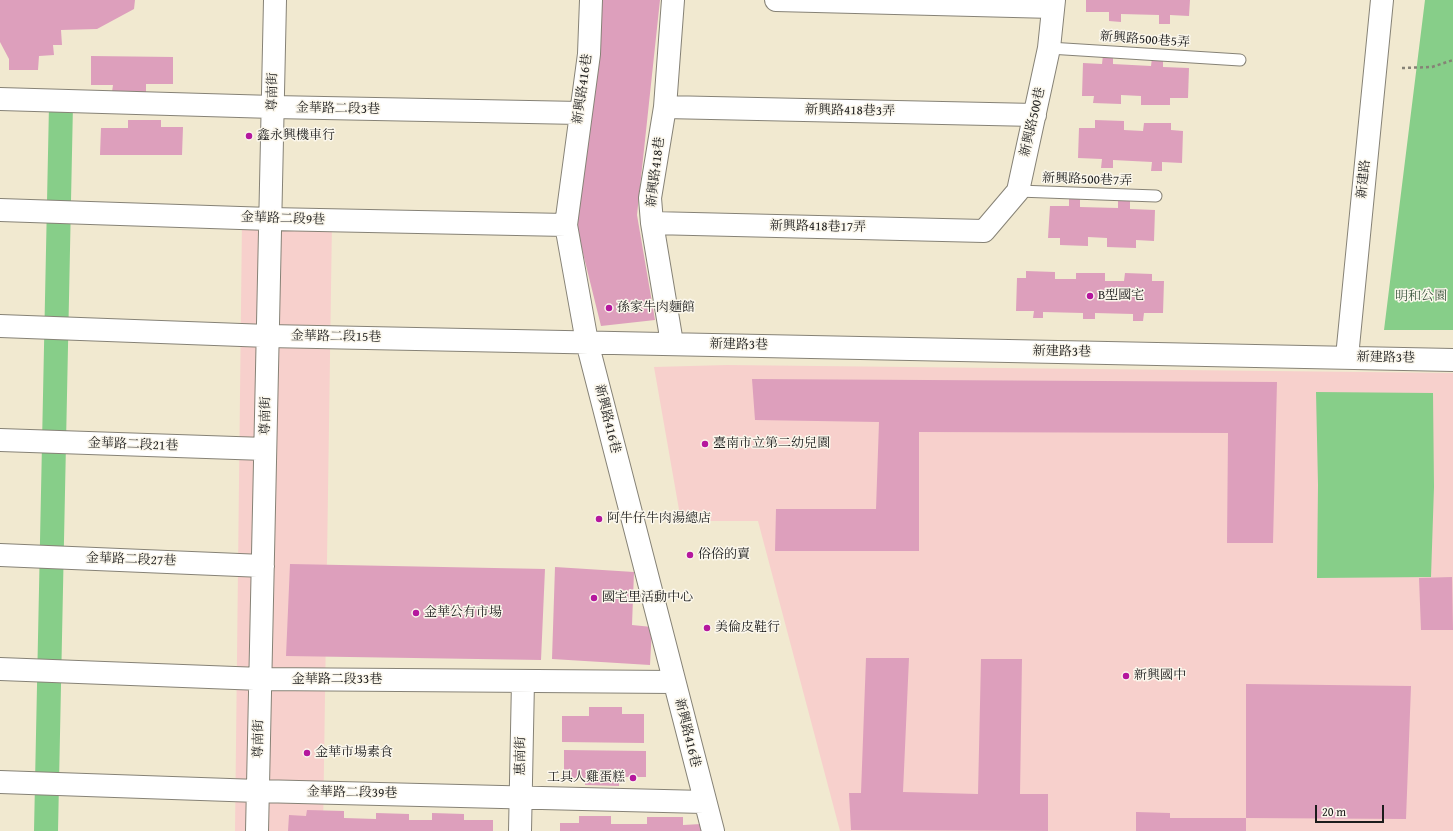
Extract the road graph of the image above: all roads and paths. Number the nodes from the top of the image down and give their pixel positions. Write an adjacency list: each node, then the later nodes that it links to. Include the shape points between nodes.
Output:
1 (275, 0): 13 (street, 尊南街)
2 (591, 0): 15 (street, 新興路416巷, via 589,54)
3 (673, 0): 14 (street, 新興路418巷)
4 (776, 0): 6 (street)
5 (1382, 0): 28 (street, 新建路)
6 (977, 2): 7 (street)
7 (1054, 3): 8 (street, 新興路500巷)
8 (1050, 48): 9 (lane, 新興路500巷5弄); 16 (street, 新興路500巷)
9 (1240, 60)
10 (1453, 60): 11 (path, via 1432,67)
11 (1402, 68)
12 (0, 99): 13 (street, 金華路二段3巷)
13 (272, 107): 15 (street, 金華路二段3巷); 20 (street, 尊南街)
14 (665, 107): 16 (street, 新興路418巷3弄); 21 (street, 新興路418巷, via 650,198)
15 (580, 113): 22 (street, 新興路416巷)
16 (1035, 115): 17 (street, 新興路500巷)
17 (1018, 191): 18 (lane, 新興路500巷7弄); 23 (street, 新興路500巷)
18 (1156, 196)
19 (0, 210): 20 (street, 金華路二段9巷)
20 (270, 219): 22 (street, 金華路二段9巷); 25 (street, 尊南街)
21 (652, 223): 23 (street, 新興路418巷17弄); 27 (street, 新興路418巷)
22 (566, 226): 26 (street, 新興路416巷)
23 (984, 231)
24 (0, 326): 25 (street, 金華路二段15巷)
25 (268, 336): 26 (street, 金華路二段15巷); 31 (street, 尊南街)
26 (587, 342): 27 (street, 金華路二段15巷); 37 (street, 新興路416巷)
27 (672, 343): 28 (street, 新建路3巷)
28 (1347, 357): 29 (street, 新建路3巷)
29 (1453, 360)
30 (0, 440): 31 (street, 金華路二段21巷)
31 (265, 449): 33 (street, 尊南街)
32 (0, 555): 33 (street, 金華路二段27巷)
33 (263, 566): 35 (street, 尊南街)
34 (0, 669): 35 (street, 金華路二段33巷)
35 (261, 679): 36 (street, 金華路二段33巷); 39 (street, 尊南街)
36 (523, 681): 37 (street, 金華路二段33巷); 40 (street, 惠南街)
37 (674, 682): 41 (street, 新興路416巷)
38 (0, 782): 39 (street, 金華路二段39巷)
39 (258, 791): 40 (street, 金華路二段39巷); 42 (street, 尊南街)
40 (520, 797): 41 (street, 金華路二段39巷); 43 (street, 惠南街)
41 (704, 802): 44 (street, 新興路416巷)
42 (257, 831)
43 (520, 831)
44 (713, 831)

